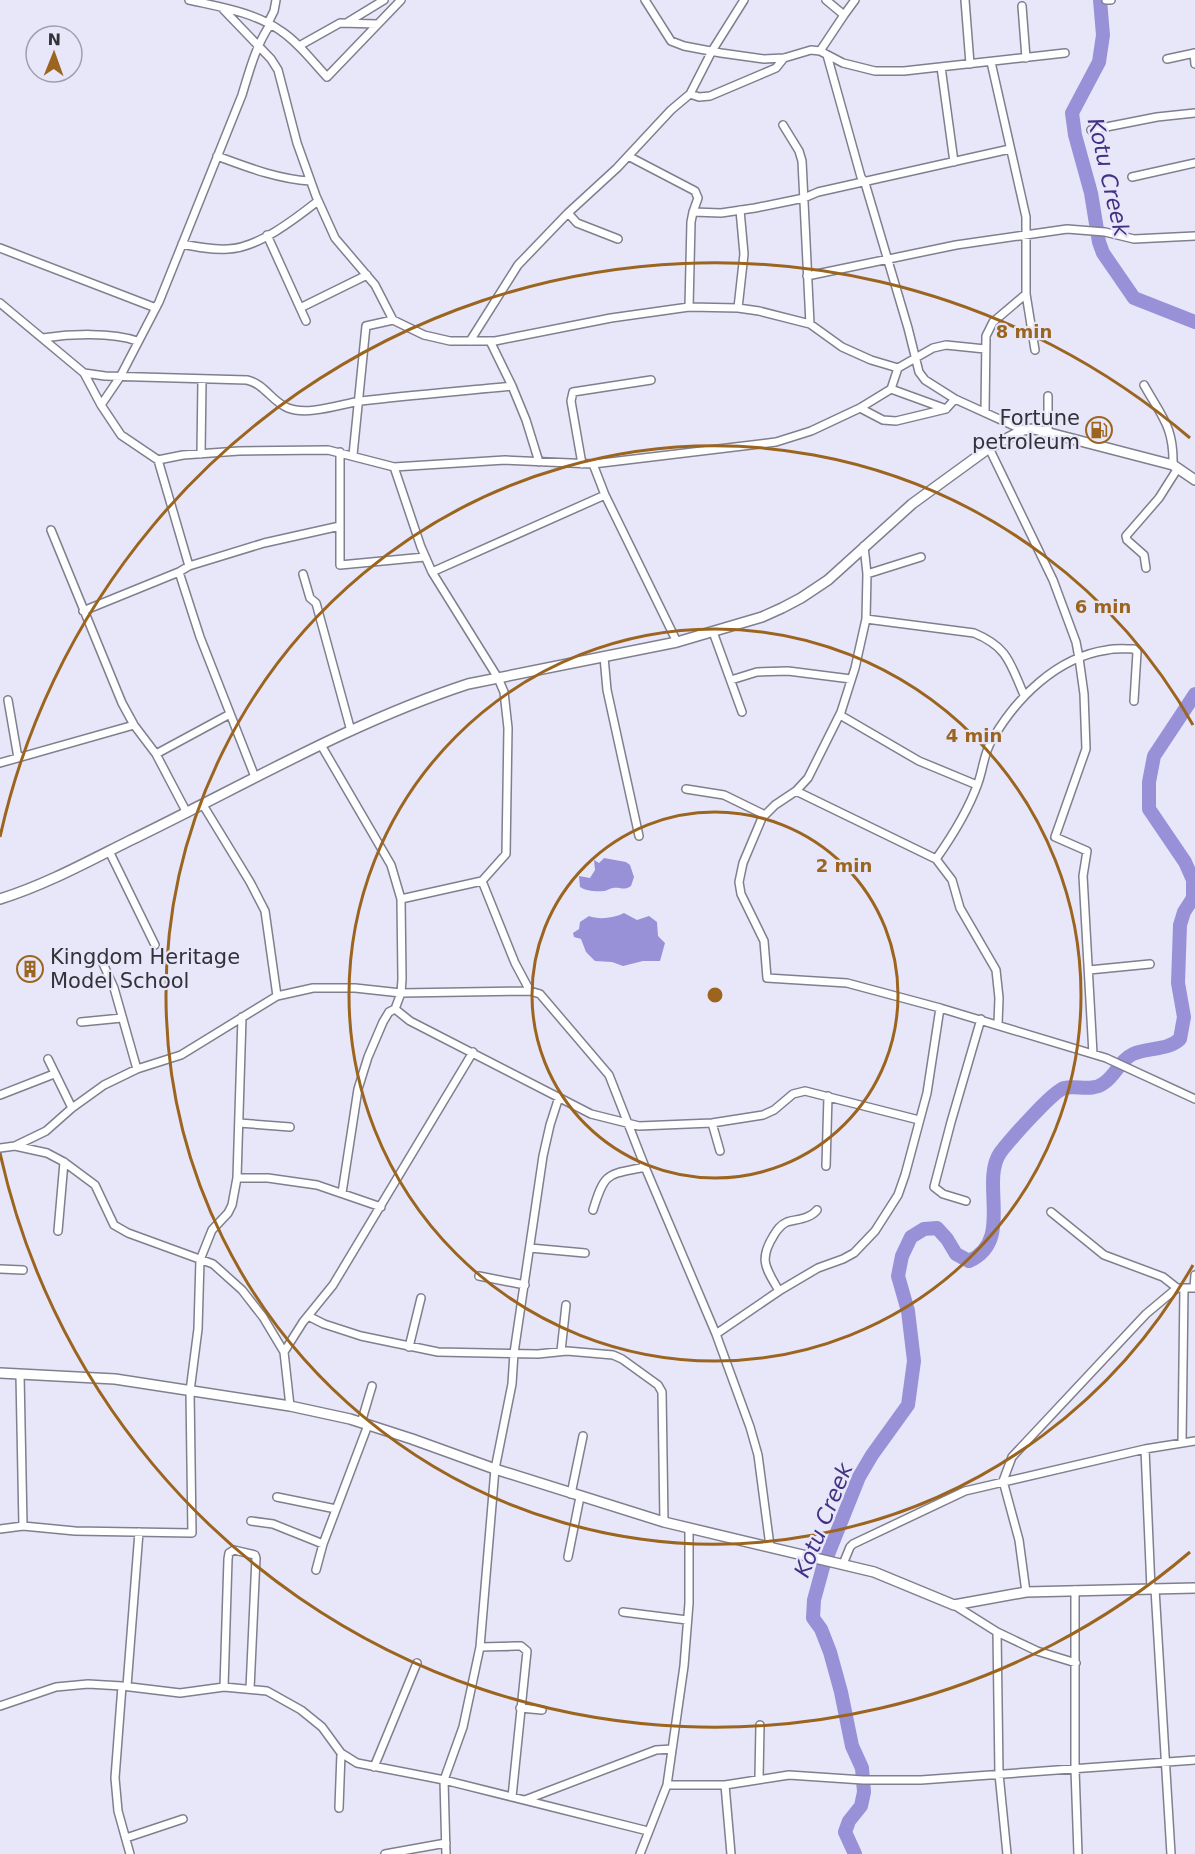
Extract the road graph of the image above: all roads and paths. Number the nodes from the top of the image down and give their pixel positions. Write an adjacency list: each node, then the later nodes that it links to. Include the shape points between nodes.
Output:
1 (189, 0): 13 (street)
2 (276, 0): 16 (street)
3 (384, 0): 15 (street)
4 (400, 0): 17 (street)
5 (645, 0): 20 (street, via 671,41)
6 (744, 0): 20 (street)
7 (826, 0): 14 (street)
8 (855, 0): 14 (street)
9 (965, 0): 28 (street)
10 (1106, 0): 11 (street)
11 (1111, 0)
12 (1022, 6): 25 (street)
13 (223, 9): 16 (street); 18 (street)
14 (844, 15): 22 (street)
15 (346, 22): 17 (street); 19 (street)
16 (269, 24): 18 (street); 19 (street)
17 (377, 24): 19 (street, via 327,77)
18 (259, 46): 36 (street); 41 (street, via 278,70)
19 (299, 46)
20 (712, 51): 24 (street); 31 (street)
21 (1065, 52): 25 (street)
22 (823, 53): 24 (street, via 802,51); 30 (street, via 875,71); 42 (street)
23 (1195, 53): 26 (street); 29 (street)
24 (784, 58): 31 (street, via 776,68 710,96)
25 (1026, 58): 27 (street)
26 (1167, 59)
27 (992, 62): 28 (street); 35 (street)
28 (970, 64): 30 (street)
29 (1195, 64)
30 (941, 67): 38 (street)
31 (690, 94): 37 (street)
32 (1195, 113): 34 (street)
33 (783, 125): 43 (street, via 802,161)
34 (1091, 130)
35 (1010, 149): 38 (street); 49 (street, via 1026,217)
36 (217, 156): 41 (street, via 261,172); 52 (street)
37 (628, 156): 46 (street, via 695,190 698,198); 47 (street)
38 (954, 162): 42 (street)
39 (1195, 163): 40 (street)
40 (1132, 177)
41 (310, 181): 44 (street)
42 (865, 183): 43 (street); 54 (street)
43 (804, 198): 45 (street); 56 (street)
44 (318, 201): 48 (street); 55 (street, via 335,238)
45 (740, 210): 46 (street); 62 (street, via 744,254)
46 (693, 212): 61 (street)
47 (568, 213): 51 (street, via 577,222); 68 (street, via 518,265)
48 (267, 235): 52 (street, via 229,249); 60 (street)
49 (1026, 235): 50 (street, via 1067,229 1134,239); 54 (street); 57 (street)
50 (1195, 236)
51 (618, 239)
52 (182, 244): 59 (street)
53 (0, 248): 59 (street)
54 (889, 260): 56 (street); 72 (street)
55 (367, 275): 60 (street); 63 (street)
56 (807, 276): 65 (street)
57 (1026, 294): 70 (street, via 993,322); 71 (street)
58 (0, 303): 66 (street)
59 (156, 308): 67 (street)
60 (300, 308): 64 (street)
61 (689, 308): 62 (street); 69 (street)
62 (738, 308): 65 (street)
63 (393, 320): 68 (street, via 424,335); 83 (street, via 366,326)
64 (306, 321)
65 (810, 324): 73 (street, via 843,347)
66 (44, 338): 67 (street, via 105,336); 74 (street)
67 (137, 341): 75 (street)
68 (470, 341): 69 (street)
69 (490, 341): 79 (street)
70 (985, 349): 72 (street, via 946,345); 87 (street)
71 (1035, 350)
72 (915, 360): 73 (street); 82 (street, via 925,380)
73 (898, 369): 80 (street)
74 (84, 373): 75 (street); 84 (street)
75 (120, 377): 76 (street); 84 (street)
76 (202, 380): 83 (street, via 257,382 287,408 298,410 330,409); 92 (street)
77 (651, 381): 96 (street, via 573,392 571,401)
78 (1144, 385): 99 (street, via 1169,428)
79 (512, 386): 83 (street); 95 (street)
80 (891, 389): 85 (street); 86 (street)
81 (1048, 396): 89 (street)
82 (955, 399): 86 (street); 87 (street)
83 (359, 402): 93 (street)
84 (100, 405): 94 (street, via 121,435)
85 (860, 408): 86 (street, via 883,420 896,421); 97 (street, via 776,442)
86 (946, 409)
87 (985, 412): 88 (street)
88 (1023, 430): 89 (street); 90 (street)
89 (1048, 432): 99 (street)
90 (989, 448): 104 (street, via 912,504); 118 (street, via 1053,580)
91 (340, 452): 92 (street); 93 (street); 102 (street)
92 (201, 453): 94 (street)
93 (353, 455): 98 (street)
94 (158, 460): 107 (street)
95 (539, 462): 96 (street); 98 (street)
96 (582, 464): 97 (street)
97 (592, 464): 101 (street)
98 (394, 466): 105 (street)
99 (1175, 466): 100 (street); 108 (street, via 1159,498 1126,536 1144,555)
100 (1195, 480)
101 (605, 495): 110 (street); 116 (street)
102 (340, 526): 105 (street, via 340,565); 107 (street, via 264,543)
103 (51, 530): 113 (street)
104 (864, 546): 112 (street); 115 (street, via 828,580 801,598 762,617)
105 (425, 557): 110 (street)
106 (921, 557): 112 (street)
107 (189, 566): 109 (street)
108 (1146, 568)
109 (180, 573): 113 (street); 126 (street)
110 (432, 573): 119 (street)
111 (303, 574): 129 (street, via 310,598 316,603)
112 (867, 574): 114 (street)
113 (83, 611): 128 (street)
114 (866, 619): 120 (street); 122 (street, via 988,638 1005,652)
115 (713, 632): 116 (street); 121 (street)
116 (677, 642): 117 (street)
117 (604, 657): 119 (street); 141 (street, via 609,700)
118 (1079, 658): 122 (street, via 1049,674); 124 (street, via 1107,650 1134,649); 150 (street, via 1086,749 1055,837 1087,851 1083,876)
119 (498, 678): 129 (street, via 439,694); 144 (street, via 504,692 508,728 506,855)
120 (851, 679): 121 (street, via 788,671 757,672); 127 (street)
121 (731, 680): 125 (street)
122 (1024, 695): 135 (street, via 991,741)
123 (8, 700): 132 (street)
124 (1134, 701)
125 (742, 712)
126 (230, 714): 131 (street); 134 (street)
127 (840, 714): 135 (street, via 919,761); 137 (street, via 808,778)
128 (134, 725): 131 (street); 132 (street)
129 (351, 731): 130 (street)
130 (321, 745): 134 (street); 146 (street, via 391,865)
131 (156, 754): 139 (street)
132 (18, 758): 133 (street)
133 (0, 763)
134 (255, 777): 138 (street)
135 (977, 785): 143 (street, via 958,828)
136 (686, 789): 140 (street, via 724,795)
137 (796, 791): 140 (street); 143 (street)
138 (203, 805): 139 (street); 153 (street, via 264,911)
139 (187, 813): 142 (street)
140 (765, 815): 154 (street, via 743,863 739,882 764,941 767,978 847,983)
141 (639, 836)
142 (109, 851): 145 (street); 147 (street)
143 (936, 859): 160 (street, via 951,880 960,908 996,970)
144 (482, 881): 146 (street); 151 (street)
145 (0, 899)
146 (401, 899): 152 (street)
147 (154, 945)
148 (101, 959): 157 (street)
149 (1150, 964): 150 (street)
150 (1089, 970): 162 (street)
151 (530, 991): 152 (street); 173 (street, via 540,994 609,1075)
152 (401, 993): 153 (street, via 314,988); 155 (street)
153 (277, 996): 156 (street)
154 (940, 1008): 158 (street); 171 (street)
155 (395, 1009): 161 (street, via 410,1021); 183 (street, via 383,1022 358,1089)
156 (242, 1017): 164 (street, via 181,1054); 172 (street)
157 (122, 1018): 159 (street); 164 (street)
158 (981, 1019): 160 (street); 184 (street, via 934,1187)
159 (81, 1022)
160 (998, 1024): 162 (street)
161 (472, 1052): 167 (street); 185 (street)
162 (1093, 1054): 169 (street)
163 (48, 1059): 165 (street)
164 (138, 1069): 170 (street, via 104,1085)
165 (54, 1074): 166 (street); 170 (street)
166 (0, 1095)
167 (560, 1096): 173 (street, via 591,1114); 190 (street, via 543,1156)
168 (828, 1096): 171 (street); 174 (street, via 799,1092 763,1115); 180 (street)
169 (1195, 1099)
170 (72, 1108): 177 (street, via 46,1131)
171 (919, 1120): 200 (street, via 898,1195 875,1231 843,1259 818,1268)
172 (239, 1123): 175 (street); 182 (street)
173 (628, 1123): 174 (street); 181 (street)
174 (712, 1123): 178 (street)
175 (290, 1127)
176 (1, 1146): 177 (street)
177 (15, 1146): 179 (street, via 47,1153)
178 (720, 1151)
179 (64, 1162): 189 (street); 192 (street, via 95,1185 114,1225)
180 (826, 1166)
181 (645, 1167): 186 (street, via 608,1176); 204 (street)
182 (237, 1178): 183 (street, via 306,1183); 192 (street, via 232,1205 212,1230)
183 (342, 1193): 185 (street)
184 (966, 1201)
185 (381, 1207): 203 (street, via 333,1285)
186 (593, 1210)
187 (817, 1210): 200 (street, via 783,1224 766,1248 765,1263)
188 (1051, 1212): 198 (street, via 1104,1255 1163,1277)
189 (58, 1231)
190 (530, 1248): 191 (street); 197 (street)
191 (585, 1253)
192 (200, 1260): 207 (street, via 219,1268 242,1290); 212 (street, via 198,1329)
193 (0, 1269): 194 (street)
194 (24, 1270)
195 (1195, 1275): 199 (street)
196 (479, 1276): 197 (street)
197 (525, 1285): 208 (street)
198 (1180, 1288): 199 (street); 217 (street); 220 (street, via 1146,1314 1012,1457)
199 (1194, 1288)
200 (779, 1291): 204 (street)
201 (421, 1298): 205 (street)
202 (566, 1305): 206 (street)
203 (308, 1316): 205 (street, via 351,1333); 207 (street)
204 (716, 1334): 231 (street, via 758,1455)
205 (409, 1347): 208 (street, via 438,1352)
206 (561, 1351): 208 (street); 225 (street, via 613,1355 660,1388)
207 (284, 1352): 213 (street)
208 (514, 1353): 219 (street, via 512,1384)
209 (0, 1373): 210 (street)
210 (20, 1375): 212 (street, via 115,1379); 226 (street)
211 (372, 1386): 214 (street)
212 (190, 1391): 213 (street); 229 (street, via 192,1533)
213 (290, 1406): 214 (street)
214 (365, 1424): 219 (street); 223 (street)
215 (583, 1436): 221 (street)
216 (1195, 1441): 217 (street)
217 (1182, 1442): 218 (street)
218 (1144, 1449): 220 (street); 236 (street)
219 (495, 1469): 221 (street); 243 (street)
220 (1003, 1481): 233 (street, via 965,1491 854,1544); 238 (street, via 1019,1540)
221 (576, 1495): 225 (street); 232 (street)
222 (277, 1497): 223 (street)
223 (336, 1509): 230 (street)
224 (251, 1521): 230 (street, via 273,1524)
225 (664, 1522): 227 (street)
226 (23, 1526): 228 (street); 229 (street)
227 (689, 1528): 231 (street); 241 (street)
228 (0, 1529)
229 (139, 1532): 246 (street)
230 (323, 1544): 234 (street)
231 (770, 1546): 233 (street)
232 (568, 1557)
233 (843, 1564): 239 (street, via 874,1572)
234 (316, 1570)
235 (1195, 1588): 236 (street)
236 (1153, 1589): 237 (street); 256 (street)
237 (1075, 1590): 238 (street); 245 (street)
238 (1026, 1592): 239 (street)
239 (954, 1605): 242 (street)
240 (623, 1612): 241 (street)
241 (687, 1620): 253 (street)
242 (997, 1632): 245 (street, via 1037,1651); 259 (street)
243 (480, 1647): 250 (street, via 521,1646 526,1651); 261 (street, via 464,1727)
244 (417, 1663): 257 (street)
245 (1076, 1663): 258 (street)
246 (124, 1686): 247 (street, via 180,1693); 249 (street, via 56,1687); 269 (street, via 115,1778)
247 (224, 1688): 248 (street); 248 (street, via 228,1558 234,1550 256,1558)
248 (250, 1689): 254 (street, via 267,1691 301,1710 322,1727)
249 (0, 1706)
250 (520, 1708): 251 (street); 264 (street)
251 (542, 1710)
252 (760, 1725): 260 (street)
253 (672, 1749): 262 (street); 265 (street, via 656,1750)
254 (341, 1753): 257 (street); 266 (street)
255 (1195, 1760): 256 (street)
256 (1165, 1761): 258 (street); 278 (street)
257 (374, 1767): 261 (street)
258 (1075, 1769): 259 (street); 277 (street)
259 (999, 1774): 260 (street, via 921,1780 789,1775); 276 (street)
260 (759, 1778): 263 (street)
261 (444, 1780): 264 (street); 270 (street)
262 (668, 1785): 263 (street); 268 (street)
263 (725, 1785): 275 (street)
264 (512, 1797): 265 (street)
265 (525, 1800): 268 (street)
266 (339, 1808)
267 (183, 1819): 269 (street)
268 (648, 1831): 274 (street)
269 (126, 1838): 271 (street)
270 (446, 1843): 272 (street); 273 (street)
271 (130, 1854)
272 (385, 1854)
273 (446, 1854)
274 (640, 1854)
275 (731, 1854)
276 (1007, 1854)
277 (1078, 1854)
278 (1171, 1854)

